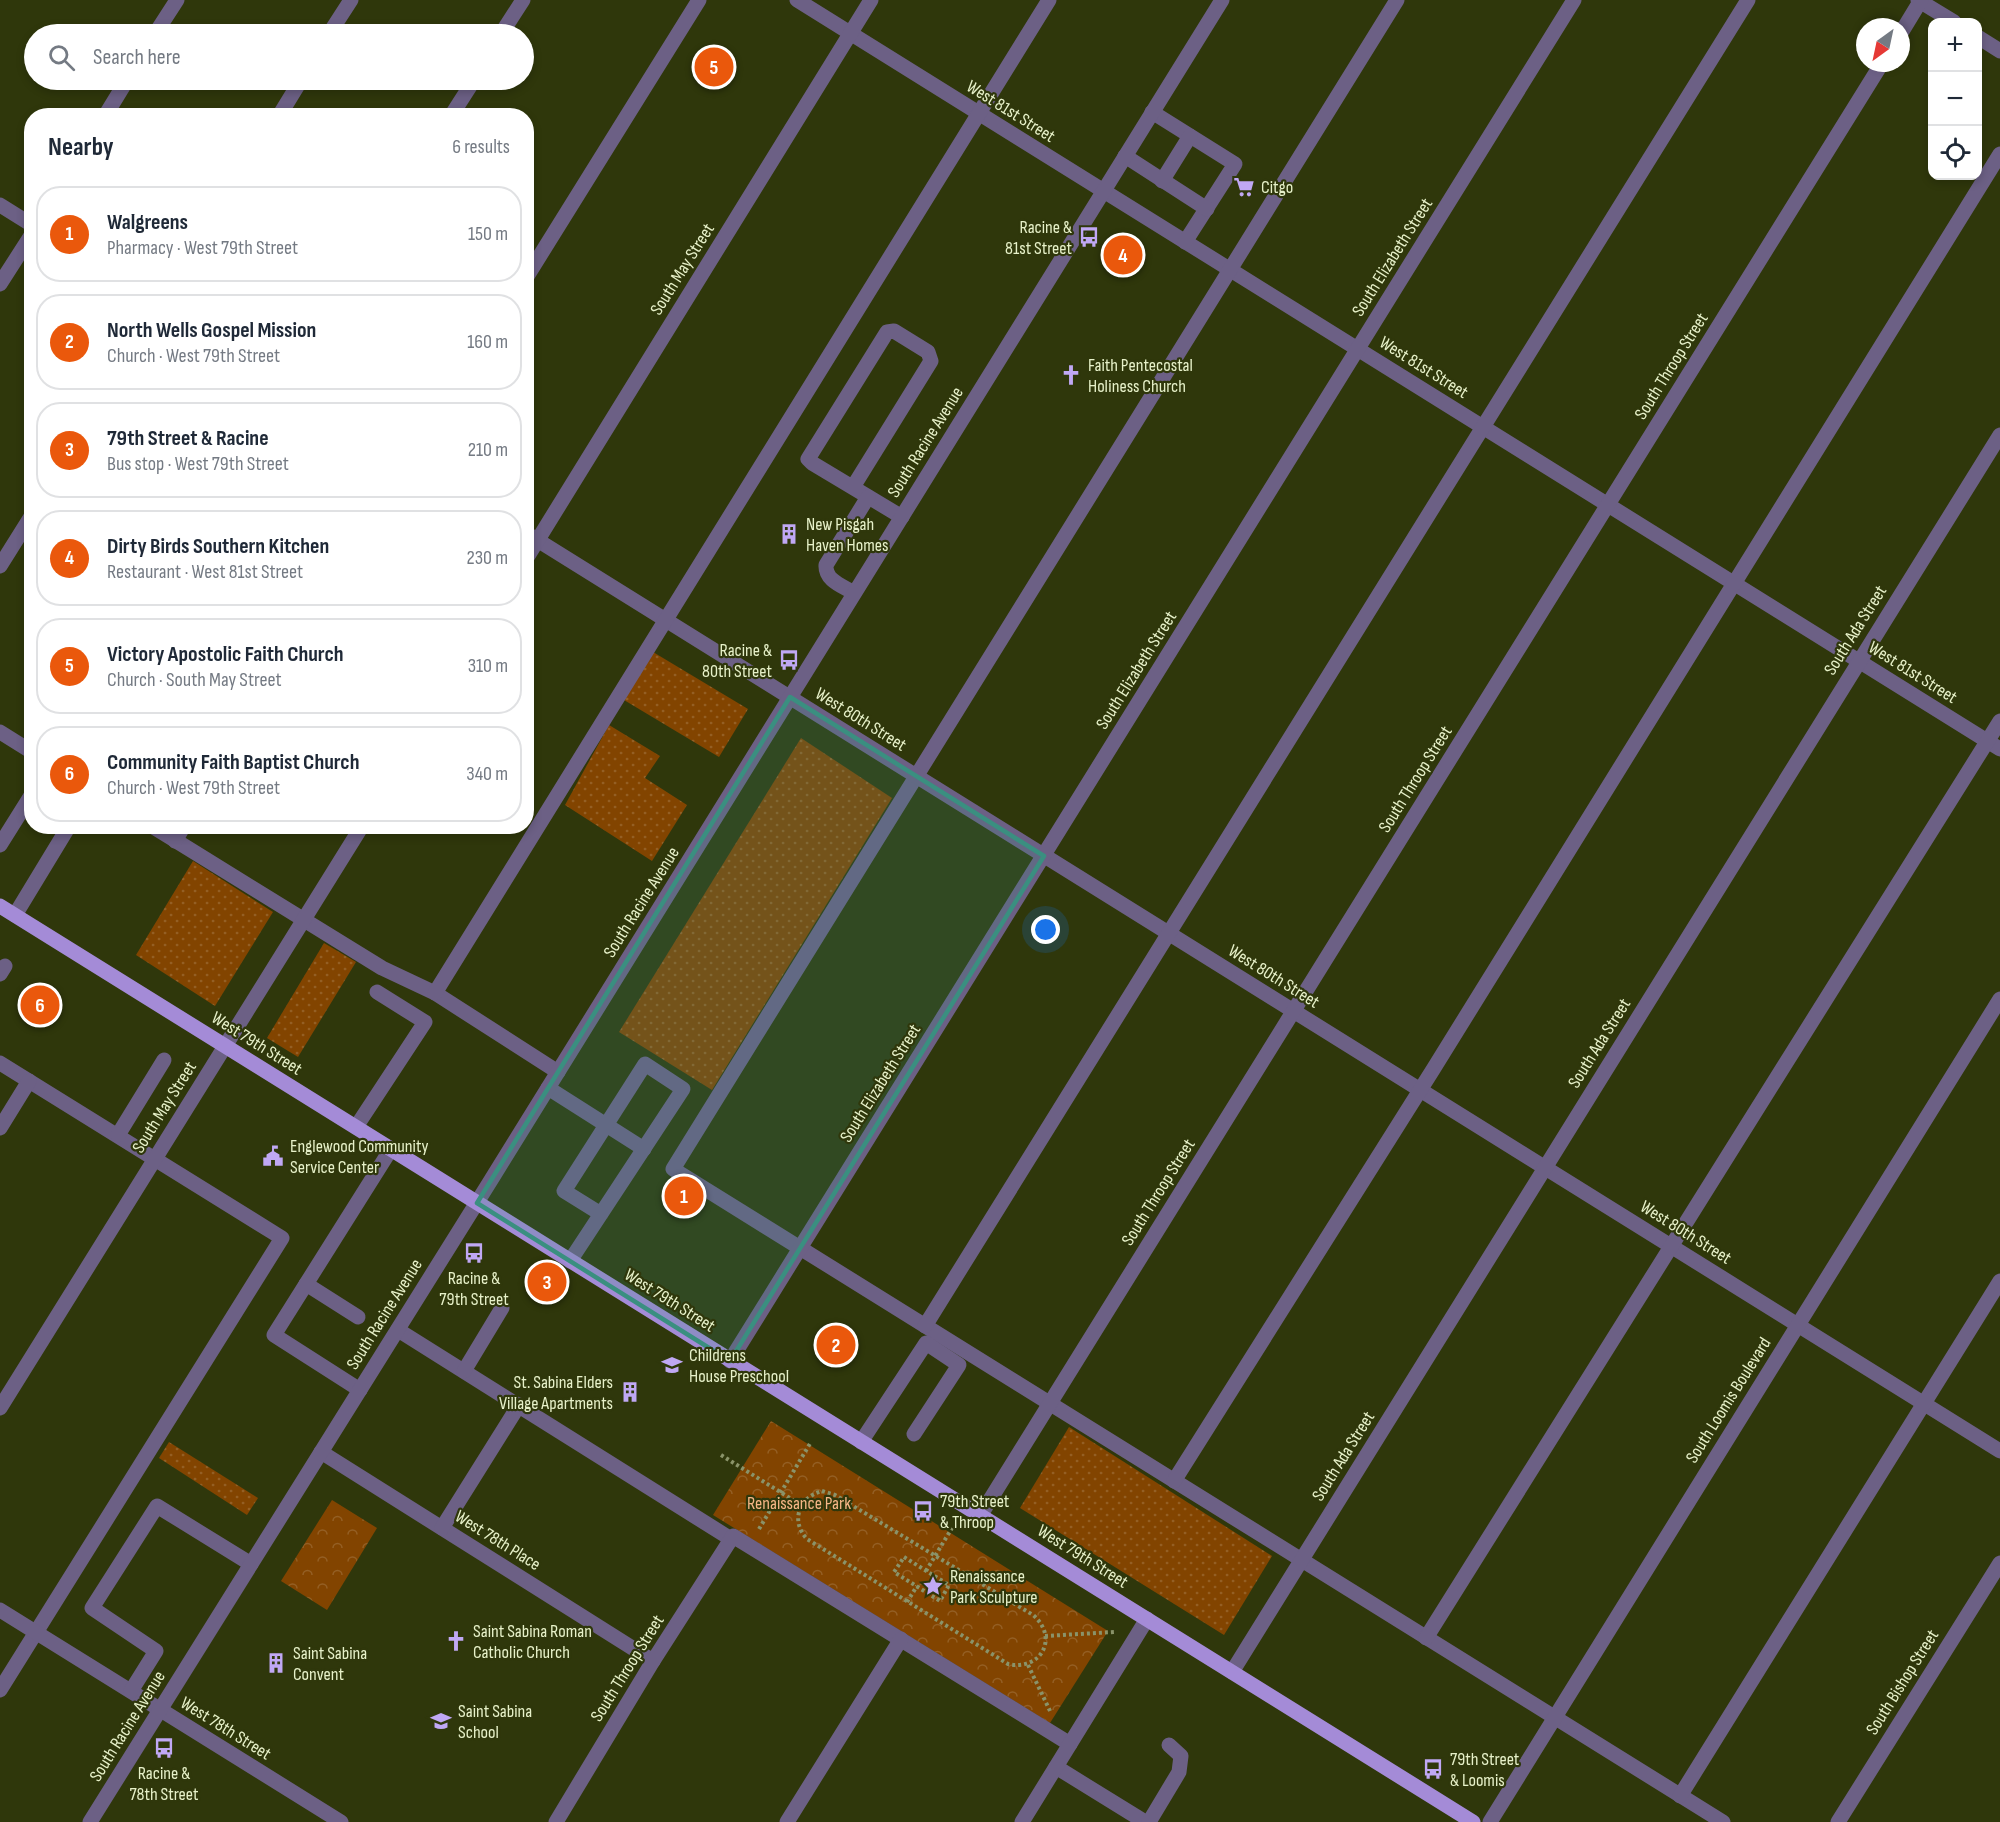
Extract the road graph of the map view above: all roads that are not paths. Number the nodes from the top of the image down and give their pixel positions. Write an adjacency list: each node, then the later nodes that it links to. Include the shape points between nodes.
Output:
1 (177, 0): 15 (street)
2 (351, 0): 16 (street)
3 (523, 0): 17 (street)
4 (699, 0): 40 (street)
5 (797, 0): 18 (street, West 81st Street)
6 (871, 0): 18 (street, South May Street)
7 (1049, 0): 29 (street)
8 (1222, 0): 28 (street, South Racine Avenue)
9 (1397, 0): 41 (street)
10 (1574, 0): 43 (street, South Elizabeth Street)
11 (1748, 0): 44 (street)
12 (1920, 0): 13 (street); 14 (street)
13 (1910, 18)
14 (1948, 18)
15 (161, 24)
16 (335, 24)
17 (507, 24)
18 (850, 33): 29 (street, West 81st Street); 51 (street, South May Street)
19 (1982, 40): 20 (street)
20 (2000, 51)
21 (1876, 72): 48 (street, South Throop Street)
22 (121, 90): 25 (street)
23 (295, 90): 26 (street)
24 (468, 90): 27 (street)
25 (110, 108)
26 (284, 108)
27 (456, 108)
28 (1152, 112): 30 (street); 32 (street, South Racine Avenue)
29 (978, 113): 34 (street, West 81st Street); 56 (street)
30 (1190, 136): 33 (street); 36 (street, via 1235,164)
31 (2000, 154): 54 (street)
32 (1125, 156): 33 (street); 34 (street, South Racine Avenue)
33 (1162, 181): 36 (street)
34 (1103, 190): 38 (street, West 81st Street); 49 (street, South Racine Avenue)
35 (0, 205): 37 (street)
36 (1207, 208): 38 (street)
37 (24, 220)
38 (1185, 242): 41 (street, West 81st Street)
39 (24, 246): 42 (street)
40 (534, 265)
41 (1230, 270): 43 (street, West 81st Street); 63 (street)
42 (0, 284)
43 (1358, 349): 44 (street, West 81st Street); 73 (street, South Elizabeth Street)
44 (1483, 427): 48 (street, West 81st Street); 77 (street)
45 (2000, 435): 57 (street, South Ada Street)
46 (853, 487): 46 (street, via 809,461 809,456 887,332 894,331 928,352 931,361); 47 (street)
47 (868, 497): 49 (street); 55 (street, via 826,565 831,579)
48 (1608, 505): 54 (street, West 81st Street); 81 (street, South Throop Street)
49 (902, 517): 55 (street, South Racine Avenue)
50 (24, 528): 53 (street)
51 (534, 534)
52 (534, 538): 56 (street, West 80th Street)
53 (0, 566)
54 (1734, 584): 57 (street, West 81st Street); 88 (street)
55 (854, 593): 58 (street, South Racine Avenue)
56 (665, 620): 58 (street, West 80th Street); 65 (street)
57 (1859, 661): 61 (street, West 81st Street); 96 (street, South Ada Street)
58 (790, 697): 63 (street, West 80th Street); 85 (street, South Racine Avenue)
59 (2000, 721): 61 (street)
60 (0, 732): 62 (street)
61 (1994, 745): 99 (street)
62 (24, 747)
63 (916, 776): 73 (street, West 80th Street); 100 (street, via 673,1169)
64 (24, 807): 72 (street)
65 (534, 832)
66 (64, 834): 75 (street)
67 (164, 834): 71 (street)
68 (179, 834): 71 (street)
69 (357, 834): 76 (street, South May Street)
70 (533, 834): 79 (street)
71 (175, 841): 76 (street)
72 (0, 845)
73 (1044, 856): 77 (street, West 80th Street); 100 (street, South Elizabeth Street)
74 (0, 906): 75 (main road, West 79th Street)
75 (15, 915): 82 (main road, West 79th Street)
76 (304, 920): 79 (street, via 382,968); 82 (street, South May Street)
77 (1169, 933): 81 (street, West 80th Street); 107 (street)
78 (377, 992): 90 (street, via 425,1022)
79 (435, 993): 85 (street)
80 (2000, 999): 106 (street, South Loomis Boulevard)
81 (1294, 1011): 88 (street, West 80th Street); 113 (street, South Throop Street)
82 (225, 1046): 90 (main road, West 79th Street); 95 (street, South May Street)
83 (164, 1060): 92 (street)
84 (0, 1063): 86 (street)
85 (558, 1072): 87 (street, South Racine Avenue)
86 (29, 1081): 91 (street); 92 (street)
87 (548, 1088): 89 (street); 97 (street, South Racine Avenue)
88 (1420, 1090): 96 (street, West 80th Street); 120 (street)
89 (606, 1125): 94 (street); 94 (street, via 645,1065 655,1071 683,1089); 98 (street, via 564,1191)
90 (356, 1127): 93 (main road, West 79th Street)
91 (0, 1128)
92 (118, 1135): 95 (street)
93 (391, 1149): 97 (main road, West 79th Street); 103 (street)
94 (644, 1149): 98 (street)
95 (156, 1158): 115 (street, South May Street); 129 (street, via 282,1238)
96 (1545, 1167): 99 (street, West 80th Street); 124 (street, South Ada Street)
97 (477, 1203): 101 (main road, West 79th Street); 108 (street, South Racine Avenue)
98 (601, 1214): 101 (street)
99 (1672, 1246): 106 (street, West 80th Street); 130 (street)
100 (800, 1249): 107 (street); 109 (street, South Elizabeth Street)
101 (570, 1261): 109 (main road, West 79th Street)
102 (2000, 1281): 112 (street)
103 (306, 1284): 105 (street); 111 (street, via 274,1335)
104 (502, 1308): 110 (street)
105 (358, 1317)
106 (1797, 1325): 112 (street, West 80th Street); 137 (street, South Loomis Boulevard)
107 (925, 1326): 113 (street)
108 (398, 1330): 110 (street); 111 (street, South Racine Avenue)
109 (730, 1361): 117 (main road, West 79th Street)
110 (464, 1371): 114 (street)
111 (360, 1390): 119 (street, South Racine Avenue)
112 (1924, 1403): 118 (street, West 80th Street); 141 (street)
113 (1050, 1404): 120 (street); 121 (street, South Throop Street)
114 (519, 1405): 122 (street); 123 (street)
115 (0, 1408)
116 (914, 1434): 117 (street, via 959,1365 926,1343)
117 (861, 1442): 121 (main road, West 79th Street)
118 (2000, 1451)
119 (321, 1452): 122 (street, West 78th Place); 126 (street, South Racine Avenue)
120 (1174, 1481): 124 (street)
121 (980, 1516): 128 (main road, West 79th Street)
122 (442, 1528): 132 (street, West 78th Place)
123 (732, 1537): 131 (street); 132 (street, South Throop Street)
124 (1302, 1560): 130 (street); 133 (street, South Ada Street)
125 (2000, 1563): 151 (street, South Bishop Street)
126 (252, 1564): 135 (street, via 157,1506 92,1608 156,1651); 136 (street, South Racine Avenue)
127 (0, 1610): 129 (street, West 78th Street)
128 (1147, 1619): 133 (main road, West 79th Street); 138 (street)
129 (36, 1632): 134 (street); 135 (street, West 78th Street)
130 (1426, 1638): 137 (street)
131 (901, 1639): 138 (street); 145 (street)
132 (653, 1661): 144 (street, South Throop Street)
133 (1233, 1672): 148 (main road, West 79th Street)
134 (0, 1690)
135 (131, 1691): 136 (street, West 78th Street)
136 (160, 1710): 142 (street, West 78th Street); 143 (street, South Racine Avenue)
137 (1554, 1718): 141 (street); 149 (street, South Loomis Boulevard)
138 (1070, 1744): 140 (street)
139 (1169, 1745): 147 (street, via 1181,1756 1179,1772)
140 (1056, 1767): 146 (street); 147 (street)
141 (1680, 1796): 150 (street)
142 (331, 1820)
143 (90, 1822)
144 (556, 1822)
145 (787, 1822)
146 (1022, 1822)
147 (1147, 1822)
148 (1473, 1822)
149 (1490, 1822)
150 (1723, 1822)
151 (1838, 1822)

